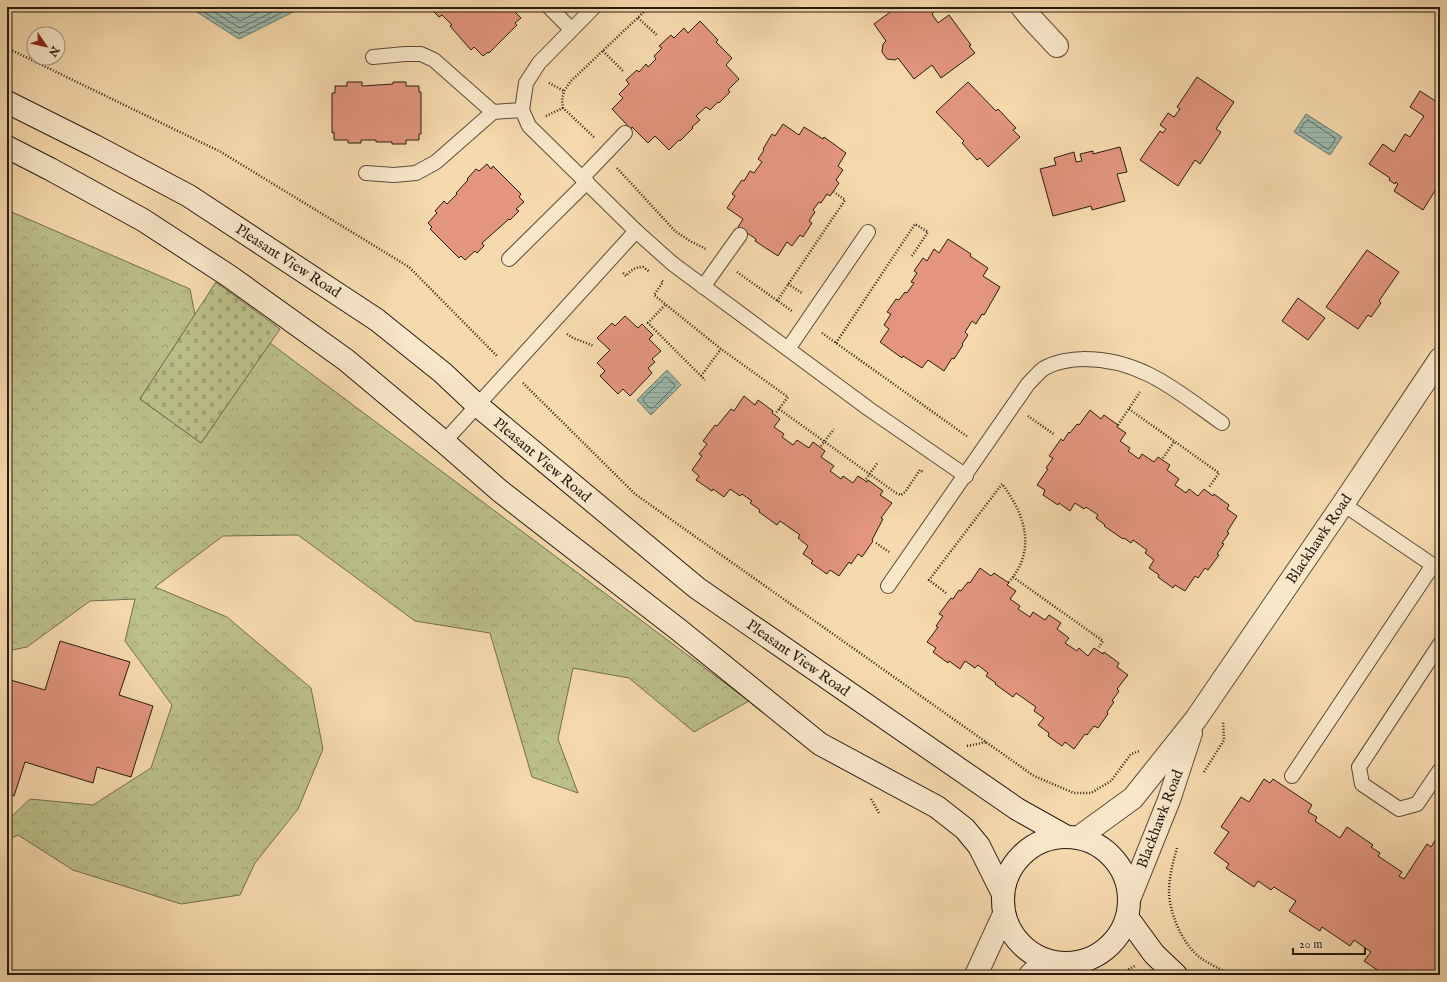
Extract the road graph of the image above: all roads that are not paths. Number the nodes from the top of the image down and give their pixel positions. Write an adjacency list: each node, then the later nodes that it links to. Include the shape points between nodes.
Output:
1 (549, 7): 4 (lane)
2 (594, 7): 4 (lane)
3 (1022, 7): 5 (main road)
4 (571, 29): 8 (lane, via 539,63 526,83)
5 (1057, 46)
6 (373, 57): 9 (lane, via 421,54 434,60)
7 (7, 102): 21 (main road, Pleasant View Road, via 189,196 377,320 443,373)
8 (522, 110): 9 (lane); 13 (lane, via 529,126)
9 (493, 112): 12 (lane, via 436,162 416,173)
10 (625, 133): 13 (lane)
11 (7, 147): 23 (main road, via 143,220 229,276 346,360)
12 (366, 174)
13 (584, 180): 14 (lane); 17 (lane)
14 (636, 231): 18 (lane); 21 (lane)
15 (868, 232): 19 (lane)
16 (740, 235): 18 (lane)
17 (508, 260)
18 (702, 287): 19 (lane)
19 (788, 349): 24 (lane)
20 (1440, 359): 25 (main road, Blackhawk Road)
21 (477, 405): 23 (lane); 32 (main road, Pleasant View Road, via 697,588 1017,810)
22 (1222, 423): 24 (lane, via 1156,377 1126,364 1099,359 1070,359 1044,369 1028,384)
23 (444, 442): 33 (main road, via 500,491 820,744 931,804 965,829 979,846)
24 (966, 476): 27 (lane)
25 (1343, 504): 26 (lane); 29 (main road, Blackhawk Road)
26 (1436, 567): 31 (lane)
27 (888, 586)
28 (1440, 644): 30 (lane, via 1359,767 1362,784 1399,809 1417,804)
29 (1196, 719): 32 (main road, Blackhawk Road, via 1133,798); 34 (main road, Blackhawk Road, via 1169,800)
30 (1440, 770)
31 (1292, 776)
32 (1072, 837): 33 (main road, via 1057,837 1037,844 1020,856 1008,873); 34 (main road, via 1097,845 1114,858 1125,876)
33 (1003, 904): 35 (main road, via 1011,934 1025,950); 36 (main road)
34 (1128, 907): 35 (main road, via 1118,937 1103,952 1085,962); 38 (main road, via 1154,954)
35 (1046, 967): 37 (main road)
36 (976, 975)
37 (1085, 975)
38 (1176, 975)

